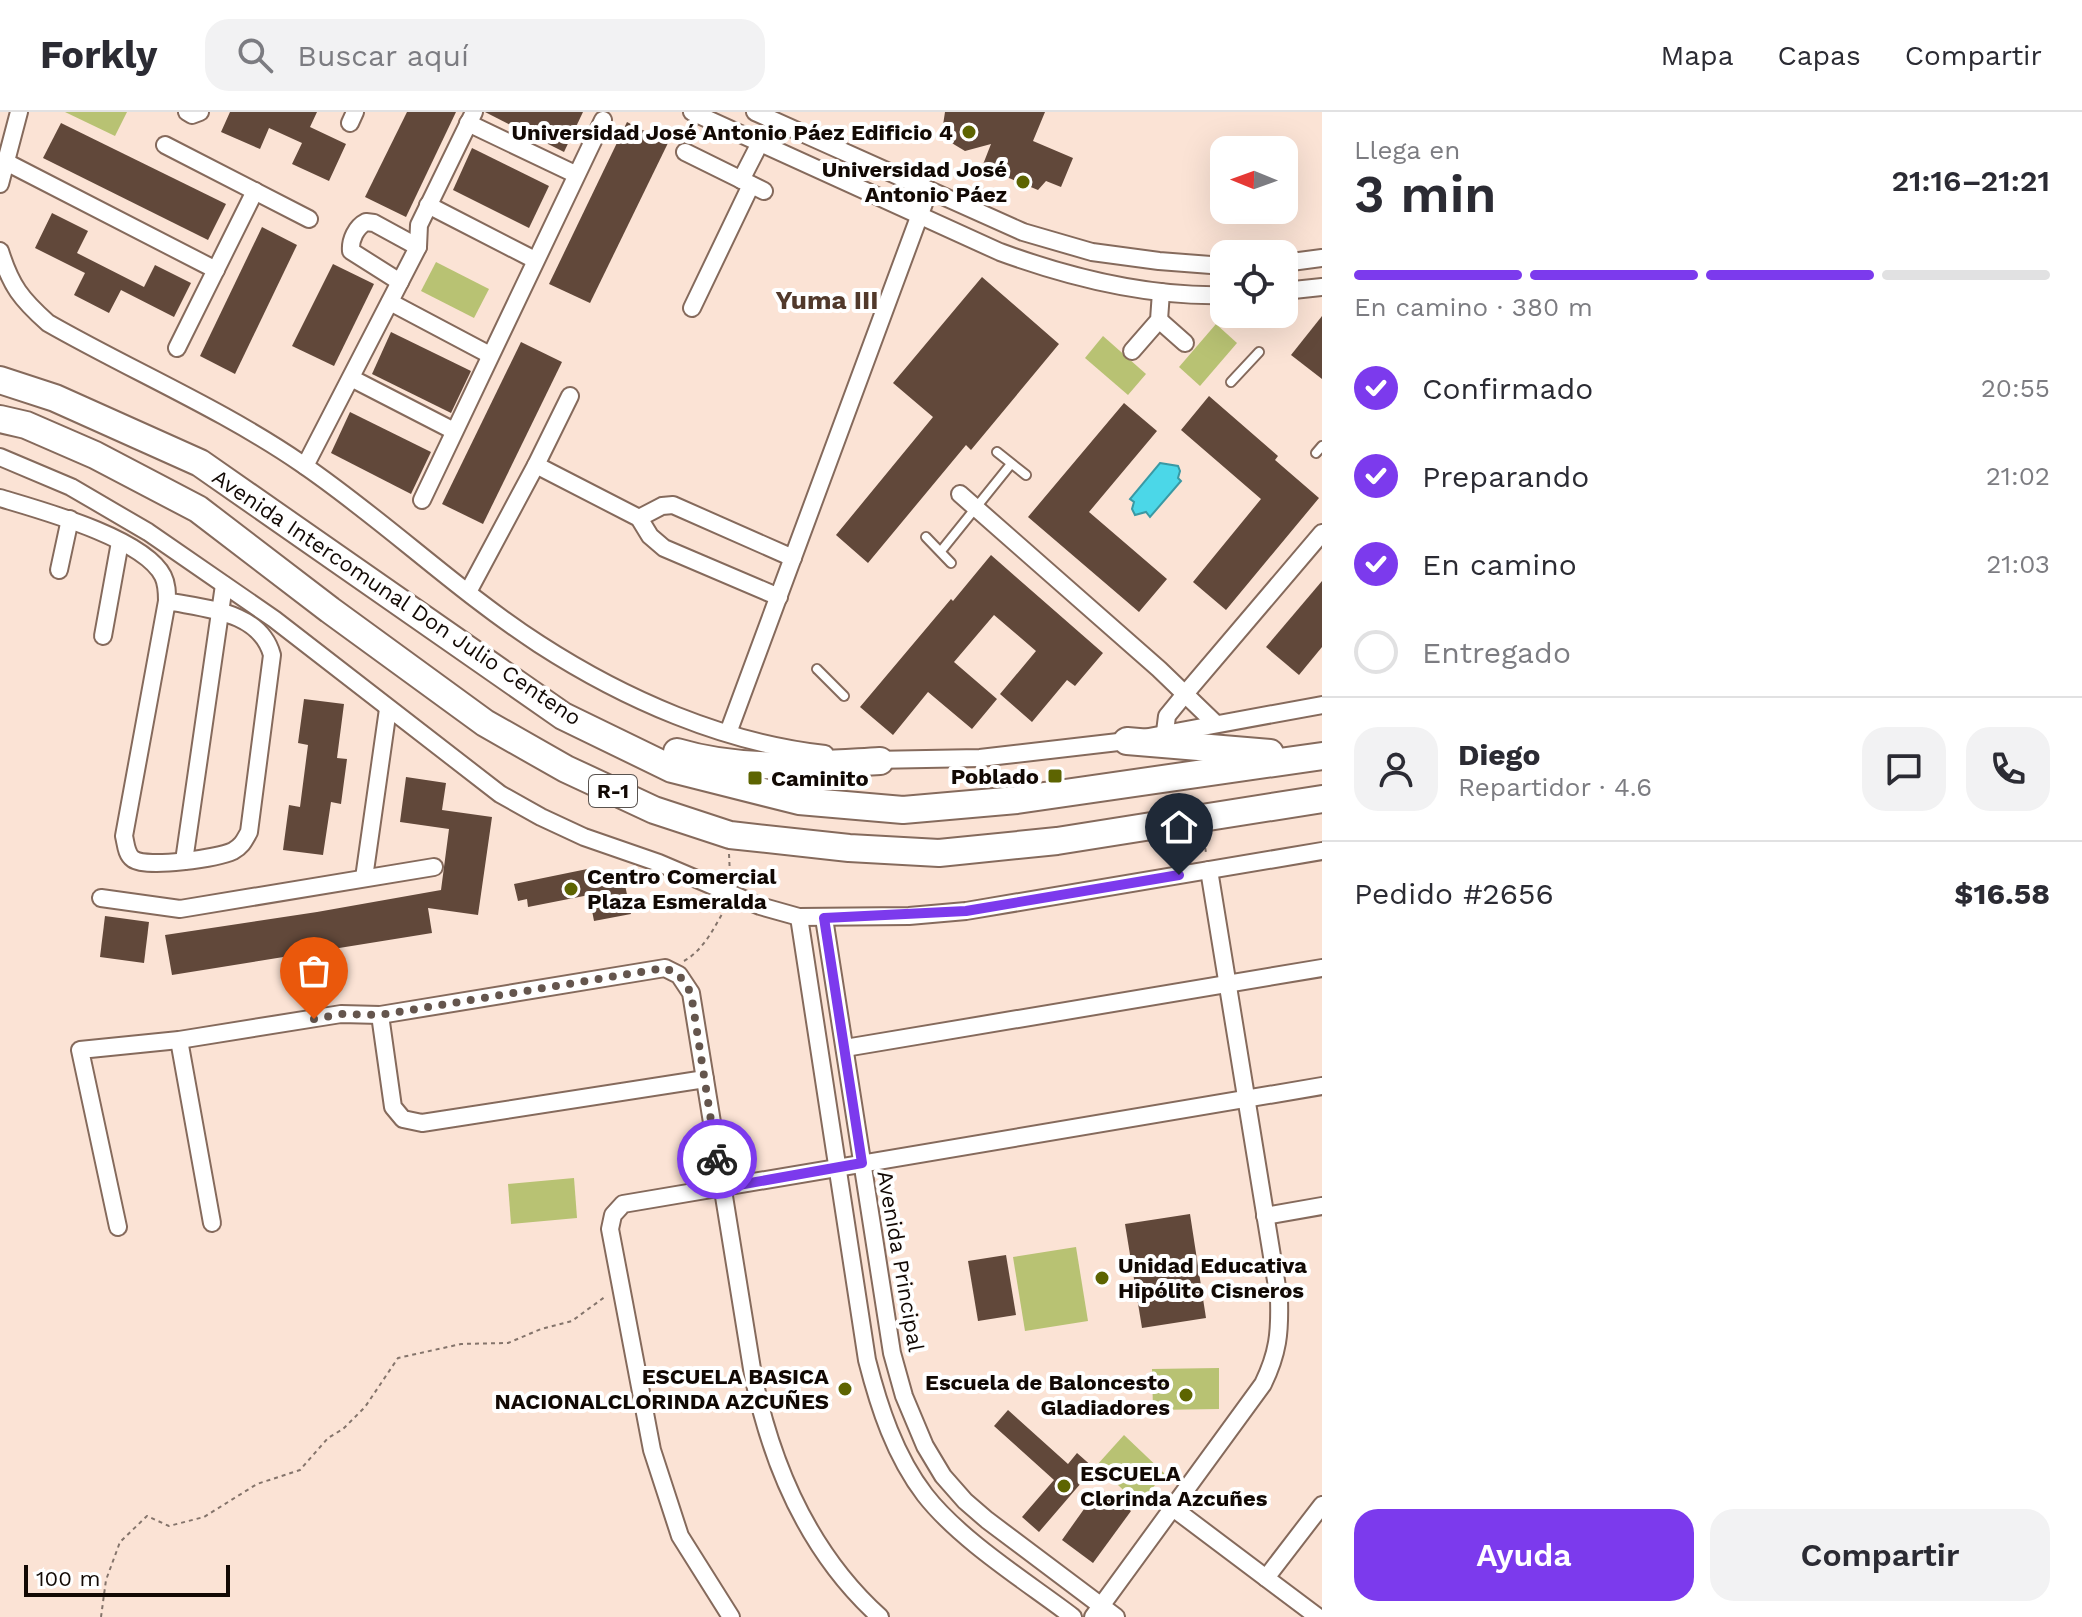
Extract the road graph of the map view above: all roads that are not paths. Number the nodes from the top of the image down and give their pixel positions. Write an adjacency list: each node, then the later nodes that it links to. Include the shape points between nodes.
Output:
1 (19, 112): 11 (street)
2 (187, 112): 3 (street)
3 (200, 112)
4 (692, 112): 8 (street)
5 (755, 112): 15 (street)
6 (471, 118): 12 (street); 17 (street)
7 (603, 120): 12 (street)
8 (760, 143): 14 (street); 18 (street)
9 (165, 145): 16 (street)
10 (685, 152): 14 (street)
11 (6, 162): 13 (street); 26 (street)
12 (575, 174): 23 (street)
13 (0, 184)
14 (752, 185): 33 (street)
15 (929, 190): 18 (street); 25 (street, via 1023,232 1092,252)
16 (255, 191): 19 (street); 26 (street)
17 (428, 205): 20 (street, via 419,225); 23 (street)
18 (921, 215): 30 (street, via 1038,266); 62 (street)
19 (309, 219)
20 (418, 247): 27 (street); 27 (street, via 374,223 359,226 351,251)
21 (0, 251): 50 (street, Avenida Intercomunal Don Julio Centeno, via 22,301 48,323)
22 (1322, 258): 24 (street)
23 (535, 260): 39 (street)
24 (1298, 261)
25 (1210, 265)
26 (216, 270): 36 (street)
27 (400, 282): 32 (street)
28 (1322, 287): 29 (street)
29 (1298, 290)
30 (1161, 292): 31 (street); 34 (street)
31 (1210, 294)
32 (390, 302): 39 (street); 40 (street)
33 (692, 308)
34 (1159, 320): 35 (street); 37 (street)
35 (1185, 343)
36 (177, 348)
37 (1132, 351)
38 (1259, 352): 42 (lane)
39 (490, 355): 45 (street)
40 (351, 378): 45 (street); 50 (street)
41 (0, 380): 76 (main road, Avenida Intercomunal Don Julio Centeno / R-1, via 55,398 200,463)
42 (1231, 382)
43 (570, 396): 49 (street)
44 (0, 419): 83 (main road, Avenida Intercomunal Don Julio Centeno / R-1, via 95,455 198,509 485,723 654,810 730,835 939,853 1057,841)
45 (454, 431): 54 (street)
46 (997, 452): 48 (lane)
47 (0, 457): 65 (street, via 71,487)
48 (1011, 464): 51 (lane); 55 (lane)
49 (536, 465): 56 (street); 66 (street)
50 (305, 466): 66 (street, Avenida Intercomunal Don Julio Centeno)
51 (1026, 475)
52 (960, 494): 55 (street)
53 (0, 498): 57 (street)
54 (422, 500)
55 (977, 509): 61 (lane); 72 (street)
56 (639, 518): 62 (street, via 673,505); 67 (street, via 664,548)
57 (70, 519): 60 (street); 64 (street)
58 (1322, 533): 72 (street)
59 (926, 537): 61 (lane)
60 (120, 542): 68 (street, via 162,573); 70 (street)
61 (941, 551): 63 (lane)
62 (793, 558): 67 (street)
63 (951, 563)
64 (59, 570)
65 (224, 585): 69 (street); 75 (street)
66 (468, 592): 79 (street, Avenida Intercomunal Don Julio Centeno, via 585,672 638,700)
67 (779, 597): 79 (street)
68 (167, 601): 69 (street); 85 (street, via 124,836 133,859)
69 (220, 612): 85 (street); 85 (street, via 256,627 272,655 249,832 243,845 230,852)
70 (103, 636)
71 (817, 669): 73 (lane)
72 (1185, 694): 77 (street); 78 (street, via 1167,716)
73 (844, 696)
74 (1322, 705): 77 (street, Avenida Intercomunal Don Julio Centeno)
75 (388, 709): 88 (street); 90 (street, via 500,794 541,817 729,900)
76 (576, 722): 81 (main road, Avenida Intercomunal Don Julio Centeno / R-1, via 672,769 799,801 903,810 1017,800); 82 (main road, via 727,763 786,767)
77 (1215, 723): 78 (street, Avenida Intercomunal Don Julio Centeno)
78 (1165, 732): 80 (street, Avenida Intercomunal Don Julio Centeno)
79 (728, 733): 82 (street, Avenida Intercomunal Don Julio Centeno, via 804,752)
80 (1127, 741): 81 (main road); 82 (street, Avenida Intercomunal Don Julio Centeno, via 980,758)
81 (1320, 756)
82 (880, 761)
83 (1322, 799)
84 (1322, 851): 87 (street)
85 (184, 861)
86 (434, 867): 88 (street)
87 (1209, 870): 91 (street, via 966,911); 93 (street)
88 (364, 878): 89 (street, via 180,909)
89 (101, 898)
90 (799, 917): 91 (street); 101 (street, Avenida Principal)
91 (824, 918): 96 (street, Avenida Principal)
92 (1322, 968): 93 (street)
93 (1228, 984): 96 (street); 99 (street)
94 (380, 1015): 95 (street, via 341,1014); 97 (street, via 665,968 679,975 691,993); 97 (street, via 393,1107 403,1119 422,1123)
95 (179, 1040): 105 (street); 106 (street, via 80,1050)
96 (845, 1048): 100 (street, Avenida Principal)
97 (705, 1079): 102 (street)
98 (1322, 1086): 99 (street)
99 (1246, 1098): 100 (street); 104 (street)
100 (862, 1163): 101 (street); 110 (street, Avenida Principal, via 892,1353 925,1446 965,1501)
101 (838, 1169): 102 (street); 113 (street, Avenida Principal, via 867,1360 888,1430 904,1462 946,1518)
102 (722, 1188): 111 (street, via 623,1204 610,1229 652,1450 680,1536); 112 (street, via 763,1424 790,1497 829,1562)
103 (1322, 1206): 104 (street)
104 (1265, 1216): 108 (street, via 1279,1299 1276,1358 1263,1384)
105 (212, 1223)
106 (118, 1227)
107 (1322, 1505): 109 (street)
108 (1173, 1508): 109 (street); 110 (street)
109 (1266, 1578): 115 (street)
110 (1097, 1612): 114 (street, Avenida Principal)
111 (731, 1617)
112 (880, 1617)
113 (1073, 1617)
114 (1116, 1617)
115 (1318, 1617)

